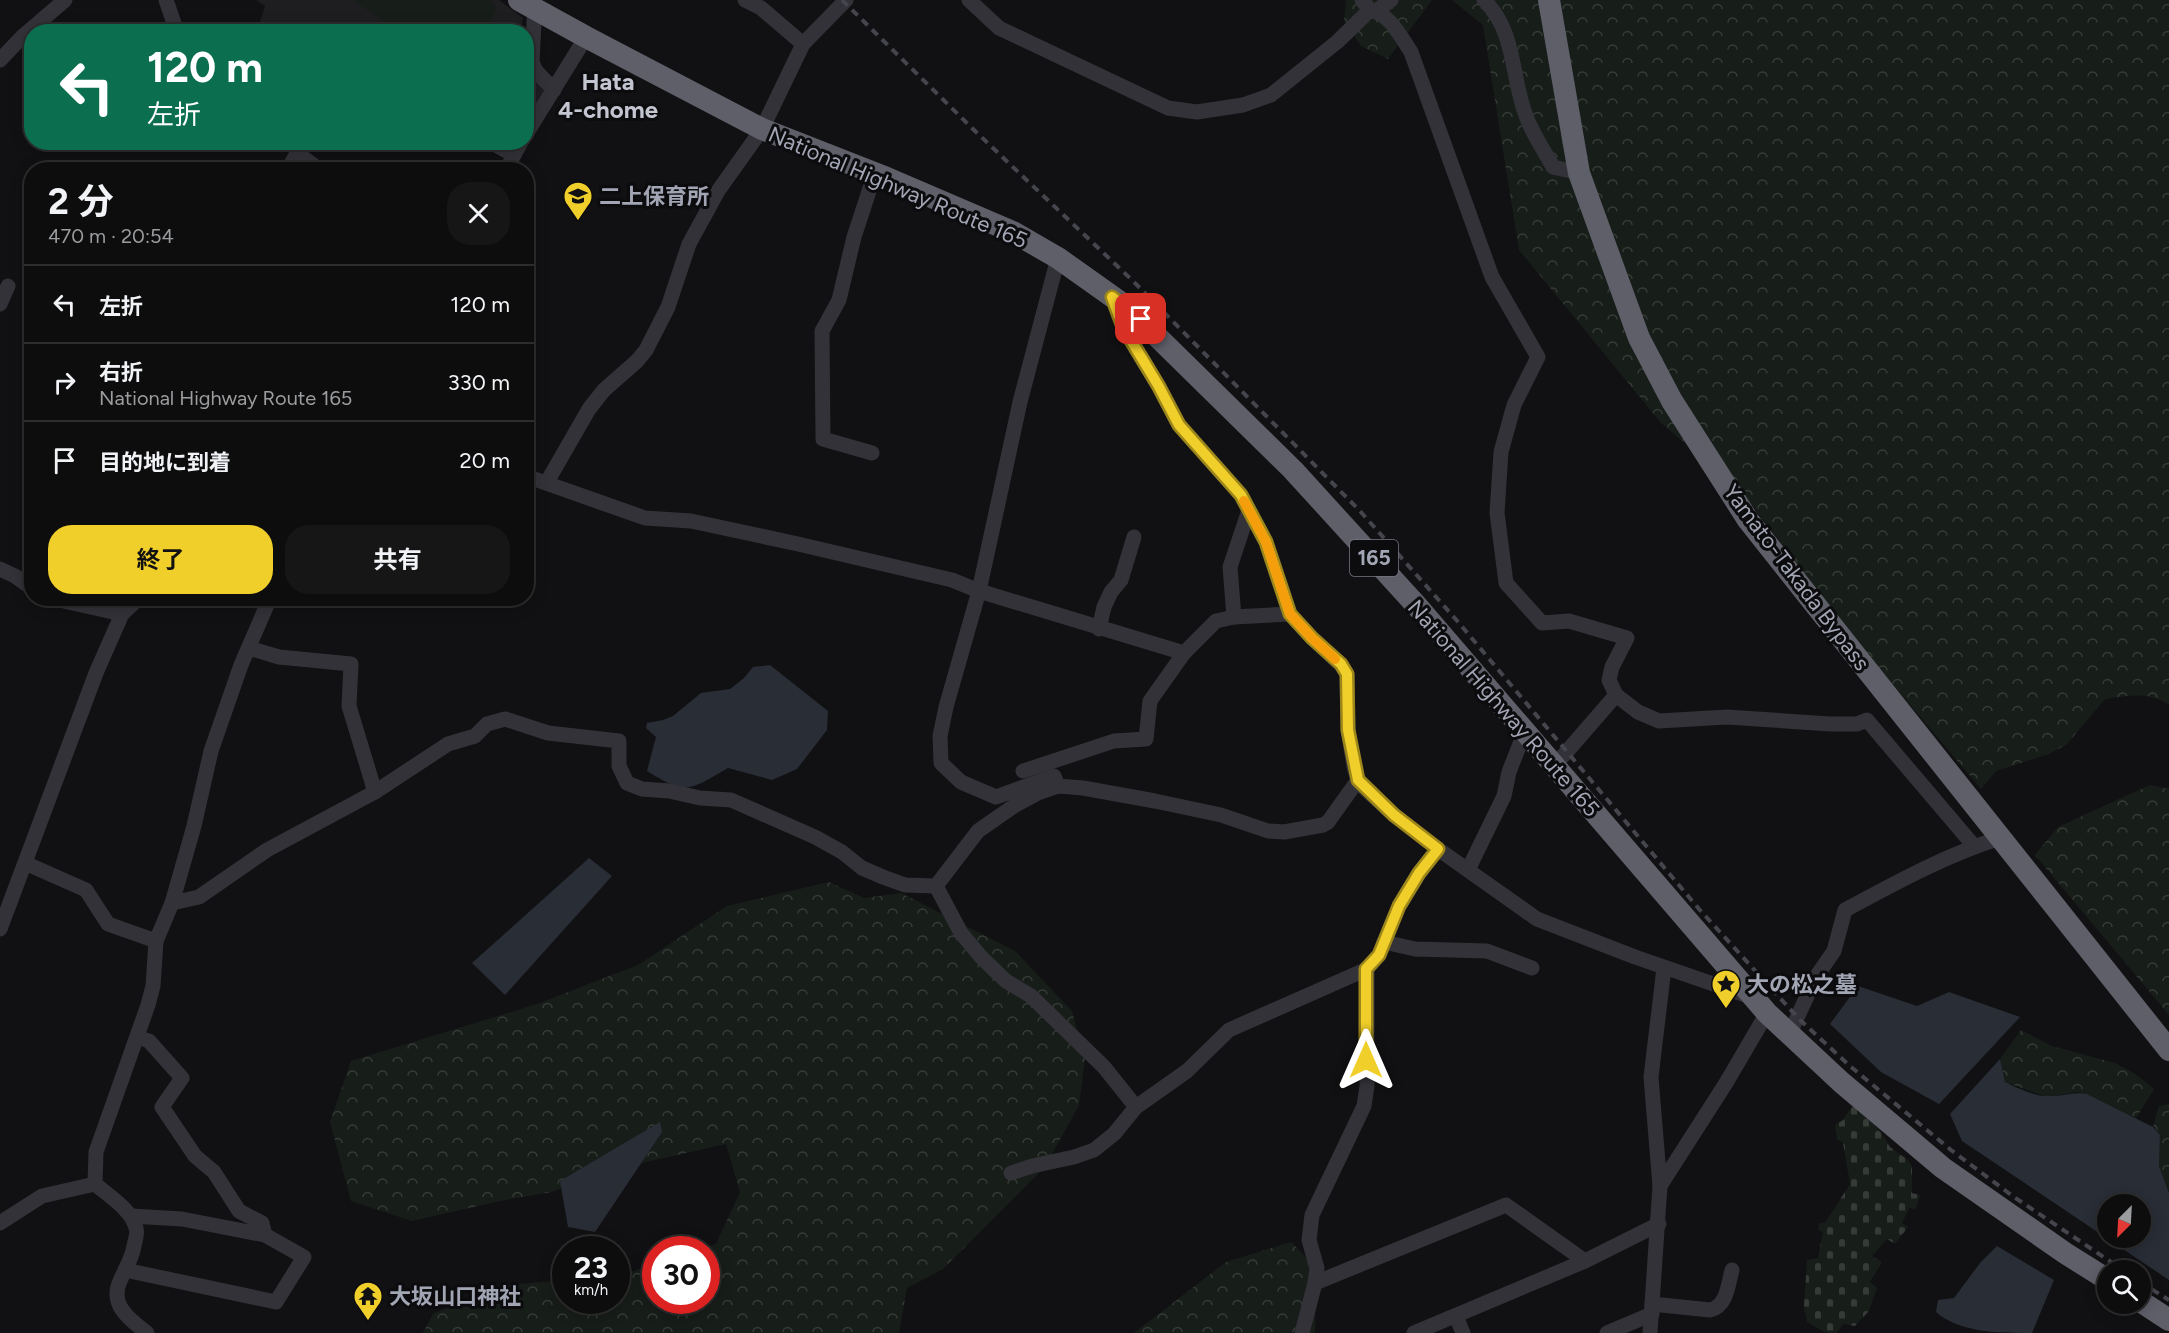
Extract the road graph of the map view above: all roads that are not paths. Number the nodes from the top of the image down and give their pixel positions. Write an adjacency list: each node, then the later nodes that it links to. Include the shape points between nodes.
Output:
1 (65, 0): 11 (street)
2 (166, 0): 12 (street)
3 (745, 0): 16 (street, via 761,8)
4 (846, 0): 16 (street)
5 (969, 0): 10 (street, via 999,28 1168,108 1197,112 1243,105 1271,95 1337,42)
6 (1391, 0): 10 (street)
7 (1484, 0): 23 (street, via 1495,13 1510,46 1524,113 1553,167)
8 (1549, 0): 23 (highway, Yamato-Takada Bypass)
9 (530, 3): 13 (street); 14 (highway, National Highway Route 165 / 165)
10 (1369, 7): 45 (street, via 1393,24 1412,52 1492,277 1538,357 1514,405 1501,452 1497,513 1506,584 1542,623 1569,621 1627,638 1609,680)
11 (42, 24)
12 (174, 24)
13 (531, 24)
14 (586, 37): 19 (street); 21 (highway, National Highway Route 165 / 165)
15 (24, 42): 17 (street)
16 (803, 44): 21 (street)
17 (0, 60)
18 (534, 66): 19 (street)
19 (554, 90): 20 (street)
20 (534, 121)
21 (762, 129): 22 (highway, National Highway Route 165 / 165); 30 (street, via 718,191 689,244 668,307 646,350 594,403)
22 (875, 173): 24 (highway, National Highway Route 165 / 165, via 1013,232); 28 (street, via 839,300 822,332 823,439)
23 (1579, 173): 52 (highway, Yamato-Takada Bypass, via 1639,338 1672,401 1748,520)
24 (1058, 258): 26 (highway, National Highway Route 165 / 165); 35 (street, via 1020,402)
25 (8, 286): 27 (street)
26 (1112, 297): 31 (street, via 1123,327 1179,425 1241,495); 46 (highway, National Highway Route 165 / 165, via 1141,319 1293,470)
27 (0, 304)
28 (872, 453)
29 (534, 478): 30 (street)
30 (547, 482): 35 (street, via 645,518 691,522 798,544 952,580)
31 (1249, 510): 40 (street, via 1266,542); 41 (street, via 1230,567)
32 (1134, 537): 42 (street, via 1121,580 1104,607)
33 (0, 569): 34 (street)
34 (24, 582)
35 (979, 591): 42 (street); 50 (street, via 946,707 940,736 941,763 961,782 996,797 1054,776)
36 (86, 606): 39 (street)
37 (130, 606): 39 (street)
38 (267, 606): 43 (street)
39 (122, 614): 55 (street)
40 (1290, 614): 41 (street); 49 (street, via 1347,674 1348,730)
41 (1234, 617): 44 (street, via 1216,621)
42 (1099, 628): 44 (street)
43 (249, 648): 51 (street, via 279,657 351,664 349,706); 58 (street, via 211,751)
44 (1184, 653): 48 (street, via 1150,701 1146,739 1114,741)
45 (1616, 695): 47 (street); 53 (street, via 1638,712 1659,721 1727,717 1857,724 1867,720)
46 (1525, 731): 47 (highway, National Highway Route 165 / 165); 56 (street, via 1504,796)
47 (1552, 764): 65 (highway, National Highway Route 165 / 165)
48 (1023, 771)
49 (1358, 780): 50 (street, via 1328,822 1284,832 1155,801); 54 (street)
50 (1058, 786): 57 (street, via 1014,806 978,831)
51 (375, 792): 57 (street, via 448,744 475,736 487,724 505,718 548,733 620,741 619,766 627,783 642,789 730,800 815,837 883,878 905,885); 58 (street, via 267,850 199,897)
52 (2000, 838): 53 (street); 69 (highway, Yamato-Takada Bypass)
53 (1974, 846): 67 (street, via 1845,910 1834,951 1816,977)
54 (1438, 849): 56 (street); 61 (street, via 1399,906)
55 (25, 863): 59 (street); 60 (street, via 86,890 108,924)
56 (1468, 870): 63 (street, via 1537,919)
57 (936, 886): 70 (street, via 961,933 982,958 1006,981 1031,996 1104,1067)
58 (172, 903): 60 (street)
59 (0, 929)
60 (156, 941): 68 (street, via 153,986)
61 (1384, 942): 62 (street, via 1414,949 1487,951); 64 (street, via 1379,955)
62 (1532, 968)
63 (1664, 968): 65 (street); 73 (street, via 1651,1077)
64 (1366, 969): 70 (street, via 1229,1030 1187,1071); 82 (street, via 1364,1106 1312,1215 1309,1240 1317,1268)
65 (1751, 997): 66 (highway, National Highway Route 165 / 165)
66 (1767, 1013): 67 (highway, National Highway Route 165 / 165); 73 (street)
67 (1789, 1035): 81 (highway, National Highway Route 165 / 165, via 1943,1168)
68 (137, 1037): 72 (street, via 96,1152); 77 (street, via 149,1041 182,1078 162,1107 195,1155 214,1172 239,1211 262,1223)
69 (2169, 1050)
70 (1136, 1107): 71 (street, via 1114,1134 1094,1150)
71 (1011, 1173)
72 (95, 1184): 74 (street); 75 (street, via 42,1196)
73 (1660, 1186): 76 (street)
74 (131, 1216): 77 (street, via 183,1219); 79 (street, via 137,1230)
75 (0, 1223)
76 (1659, 1224): 78 (street); 84 (street)
77 (265, 1235): 79 (street, via 304,1257 276,1302)
78 (1585, 1261): 82 (street, via 1506,1205); 85 (street)
79 (125, 1270): 87 (street, via 118,1283 119,1305 126,1318)
80 (1732, 1270): 84 (street, via 1718,1308)
81 (2097, 1273)
82 (1315, 1283): 88 (street)
83 (2151, 1308): 86 (highway)
84 (1652, 1309): 91 (street); 92 (street)
85 (1456, 1316): 89 (street); 90 (street)
86 (2169, 1320)
87 (147, 1333)
88 (1302, 1333)
89 (1414, 1333)
90 (1463, 1333)
91 (1607, 1333)
92 (1650, 1333)

